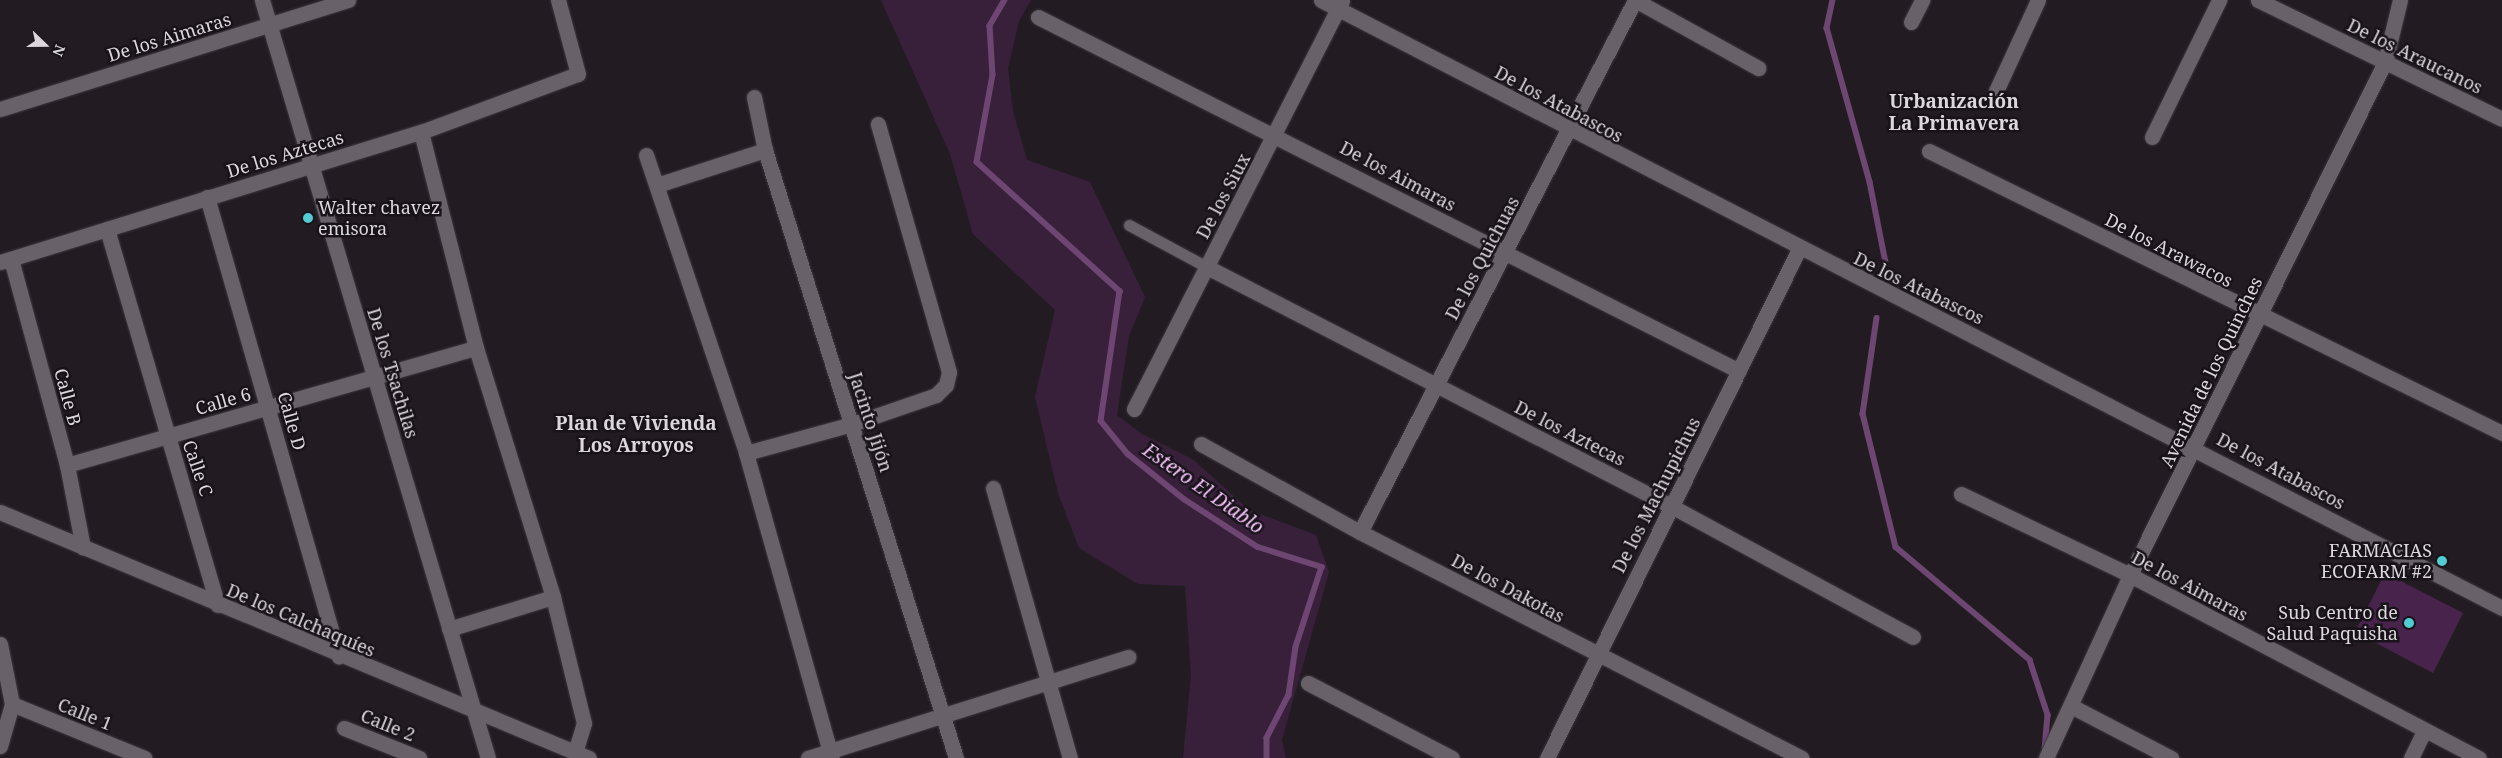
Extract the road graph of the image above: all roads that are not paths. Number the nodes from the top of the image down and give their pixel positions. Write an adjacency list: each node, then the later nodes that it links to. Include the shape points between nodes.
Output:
1 (262, 0): 14 (street, De los Tsachilas)
2 (348, 0): 14 (street, De los Aimaras)
3 (558, 0): 22 (street, De los Aztecas, via 578,74)
4 (1321, 0): 11 (street, De los Atabascos)
5 (1635, 0): 16 (street); 23 (street, De los Quichuas)
6 (1922, 0): 13 (street)
7 (2038, 0): 17 (street)
8 (2219, 0): 25 (street)
9 (2258, 0): 15 (street, De los Araucanos)
10 (2400, 0): 15 (street, Avenida de los Quinches)
11 (1341, 5): 23 (street, De los Atabascos); 24 (street, De los Siux)
12 (1038, 17): 24 (street, De los Aimaras)
13 (1911, 22)
14 (271, 25): 19 (street, De los Aimaras); 29 (street, De los Tsachilas)
15 (2385, 62): 20 (street, De los Araucanos); 38 (street, Avenida de los Quinches)
16 (1758, 68)
17 (1996, 91)
18 (754, 97): 26 (street, Jacinto Jijón)
19 (0, 109)
20 (2502, 119)
21 (878, 124): 45 (street, via 949,372 946,385 936,395)
22 (421, 132): 29 (street, De los Aztecas); 39 (street)
23 (1569, 132): 34 (street, De los Atabascos); 35 (street, De los Quichuas)
24 (1277, 134): 35 (street, De los Aimaras); 37 (street, De los Siux)
25 (2152, 137)
26 (765, 150): 30 (street); 45 (street, Jacinto Jijón)
27 (1929, 151): 38 (street, De los Arawacos)
28 (646, 155): 30 (street)
29 (311, 167): 31 (street, De los Aztecas); 41 (street, De los Tsachilas)
30 (657, 185): 50 (street)
31 (207, 197): 33 (street, De los Aztecas); 43 (street, Calle D)
32 (1130, 224): 37 (lane)
33 (107, 229): 36 (street, De los Aztecas); 47 (street, Calle C)
34 (1799, 249): 40 (street, De los Machupichus); 49 (street, De los Atabascos)
35 (1506, 254): 40 (street, De los Aimaras); 42 (street, De los Quichuas)
36 (6, 260): 51 (street, Calle B)
37 (1207, 267): 42 (street, De los Aztecas); 44 (street, De los Siux)
38 (2260, 317): 46 (street, De los Arawacos); 49 (street, Avenida de los Quinches)
39 (476, 348): 41 (street, Calle 6); 59 (street)
40 (1739, 371): 54 (street, De los Machupichus)
41 (375, 377): 43 (street, Calle 6); 62 (street, De los Tsachilas)
42 (1437, 385): 54 (street, De los Aztecas); 56 (street, De los Quichuas)
43 (269, 407): 47 (street, Calle 6); 65 (street, Calle D)
44 (1134, 409)
45 (852, 424): 50 (street); 73 (street, Jacinto Jijón)
46 (2502, 433)
47 (167, 437): 51 (street, Calle 6); 60 (street, Calle C)
48 (1202, 444): 56 (street, De los Dakotas)
49 (2196, 447): 58 (street, Avenida de los Quinches); 61 (street, De los Atabascos)
50 (746, 452): 77 (street)
51 (67, 465): 57 (street, Calle B)
52 (993, 488): 68 (street)
53 (1961, 494): 58 (street, De los Aimaras)
54 (1670, 506): 63 (street, De los Aztecas); 66 (street, De los Machupichus)
55 (0, 512): 57 (street, De los Calchaquíes)
56 (1360, 532): 66 (street, De los Dakotas)
57 (83, 547): 60 (street, De los Calchaquíes)
58 (2130, 575): 71 (street, Avenida de los Quinches); 75 (street, De los Aimaras)
59 (553, 597): 62 (street); 78 (street, via 584,723)
60 (218, 605): 65 (street, De los Calchaquíes)
61 (2502, 608)
62 (449, 629): 72 (street, De los Tsachilas)
63 (1913, 637)
64 (0, 644): 70 (street)
65 (339, 656): 72 (street, De los Calchaquíes)
66 (1596, 656): 86 (street, De los Machupichus); 87 (street, De los Dakotas)
67 (1128, 657): 68 (street)
68 (1048, 683): 73 (street); 84 (street)
69 (1308, 683): 85 (street)
70 (8, 695): 76 (street); 79 (street, Calle 1)
71 (2071, 706): 88 (street, Avenida de los Quinches); 89 (street)
72 (475, 713): 78 (street, De los Calchaquíes); 81 (street, De los Tsachilas)
73 (944, 716): 77 (street); 83 (street, Jacinto Jijón)
74 (344, 728): 80 (street, Calle 2)
75 (2424, 731): 90 (street); 91 (street, De los Aimaras)
76 (0, 746)
77 (831, 754): 82 (street)
78 (582, 755)
79 (144, 758)
80 (419, 758)
81 (488, 758)
82 (808, 758)
83 (956, 758)
84 (1070, 758)
85 (1452, 758)
86 (1547, 758)
87 (1802, 758)
88 (2046, 758)
89 (2171, 758)
90 (2411, 758)
91 (2479, 758)

